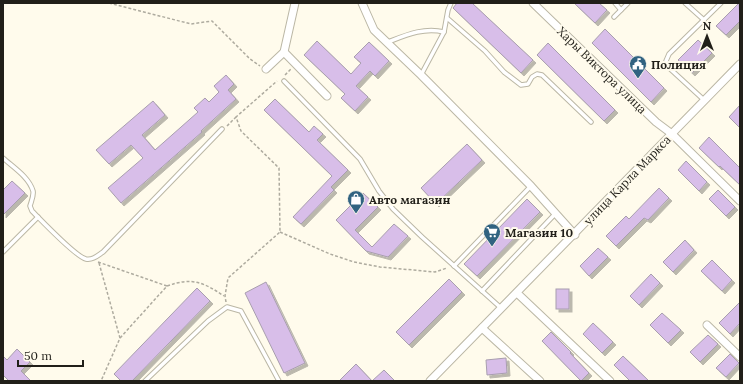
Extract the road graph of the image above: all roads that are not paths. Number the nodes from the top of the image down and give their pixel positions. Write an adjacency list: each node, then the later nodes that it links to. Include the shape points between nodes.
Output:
1 (295, 3): 15 (street)
2 (362, 3): 14 (street, via 374,30)
3 (451, 3): 11 (lane)
4 (533, 3): 24 (street, Хары Виктора улица, via 656,122)
5 (614, 3): 9 (lane)
6 (628, 3): 9 (lane)
7 (685, 3): 12 (lane)
8 (721, 3): 12 (lane)
9 (621, 10): 10 (lane)
10 (614, 17)
11 (447, 18): 13 (lane); 22 (lane, via 521,85 528,84 537,74 542,75)
12 (704, 20): 21 (lane, via 669,54 666,61 667,66)
13 (444, 32): 14 (lane, via 418,31); 18 (lane)
14 (387, 43): 18 (street)
15 (284, 52): 17 (street); 20 (street)
16 (740, 64): 21 (street, улица Карла Маркса)
17 (266, 69)
18 (421, 75): 26 (street)
19 (284, 81): 32 (lane, via 360,159 393,209)
20 (327, 96)
21 (705, 101): 24 (street, улица Карла Маркса)
22 (592, 122)
23 (222, 129): 29 (lane, via 103,252 93,259 84,259)
24 (672, 134): 27 (street, Хары Виктора улица); 30 (street, улица Карла Маркса)
25 (3, 158): 29 (lane, via 27,180 33,191 30,206)
26 (531, 186): 28 (street); 32 (lane)
27 (740, 201)
28 (556, 214): 30 (street); 33 (lane)
29 (38, 217): 31 (lane)
30 (574, 235): 34 (street, улица Карла Маркса)
31 (3, 252)
32 (454, 266): 33 (lane)
33 (482, 291): 35 (lane)
34 (517, 292): 35 (street, улица Карла Маркса); 43 (street)
35 (502, 309): 37 (street, улица Карла Маркса)
36 (707, 325): 38 (street)
37 (482, 328): 41 (street, улица Карла Маркса); 42 (street)
38 (740, 357)
39 (145, 381): 40 (lane, via 208,321 227,307 241,311)
40 (279, 381)
41 (430, 381)
42 (540, 381)
43 (610, 381)

